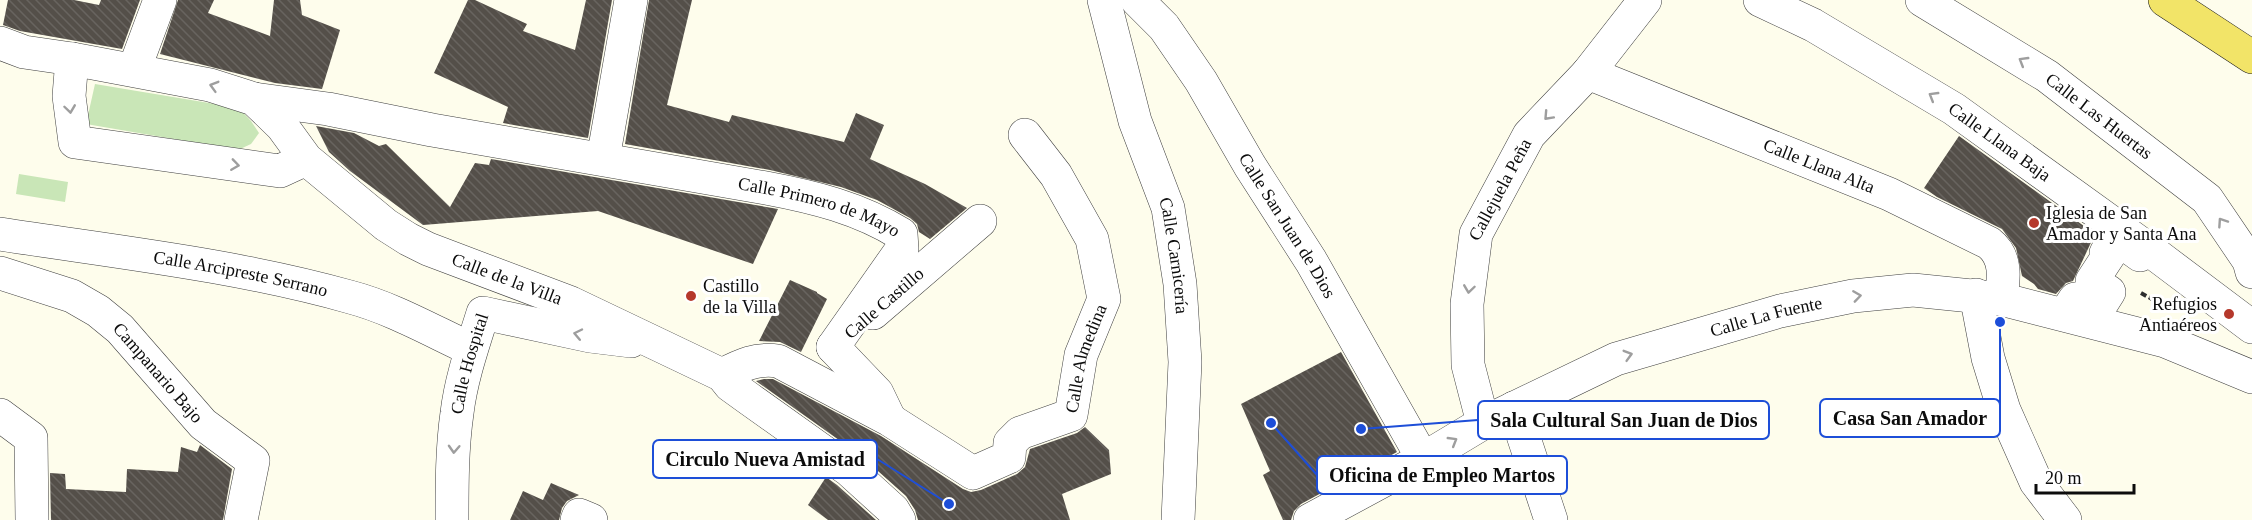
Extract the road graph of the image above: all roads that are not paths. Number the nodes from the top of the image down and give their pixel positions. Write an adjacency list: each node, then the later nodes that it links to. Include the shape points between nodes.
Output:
1 (160, 0): 12 (street)
2 (631, 0): 17 (street)
3 (1104, 0): 42 (street, Calle Carnicería, via 1135,121 1168,208 1180,284 1185,362)
4 (1137, 0): 35 (street, Calle San Juan de Dios, via 1164,27 1200,81 1311,261)
5 (1645, 0): 13 (street, Callejuela Peña)
6 (1761, 0): 23 (street, Calle Llana Baja, one-way to 6, via 1954,109 1813,25)
7 (1922, 0): 20 (street, Calle Las Huertas, one-way to 7, via 2207,199 2047,76)
8 (2165, 0): 10 (main road)
9 (0, 43): 11 (street, Calle de la Villa, via 24,52)
10 (2252, 57)
11 (72, 59): 12 (street, Calle de la Villa); 16 (street, one-way to 16, via 69,96 75,142 280,171)
12 (134, 70): 14 (street, Calle de la Villa, one-way to 12, via 210,85)
13 (1588, 73): 22 (street, Calle Llana Alta, via 1889,194 1989,243 2001,256 2004,280); 34 (street, Callejuela Peña, one-way to 34, via 1529,135 1476,234 1467,304 1468,365)
14 (254, 99): 16 (street, Calle de la Villa, via 282,126); 17 (street, Calle Primero de Mayo)
15 (1025, 135): 33 (street, Calle Almedina, via 1056,174 1092,239 1104,299 1082,355 1071,415 1020,433 1010,443 1009,457 973,473)
16 (306, 159): 25 (street, Calle de la Villa, via 408,239 571,303)
17 (603, 159): 26 (street, Calle Primero de Mayo, via 811,197 854,210 901,234 902,249)
18 (980, 221): 26 (street, Calle Castillo)
19 (0, 234): 27 (street, Calle Arcipreste Serrano, via 240,272 351,297)
20 (2251, 264)
21 (0, 273): 37 (street, Campanario Bajo, via 72,296 98,311 120,328 203,424 254,461)
22 (1988, 297): 30 (street, Calle La Fuente, via 2165,341); 31 (street, Calle La Fuente, one-way to 22, via 1616,358 1780,311 1852,296 1913,290); 45 (street, Calle Llana Alta, via 1988,358 2004,410 2036,482)
23 (2252, 327)
24 (2252, 342): 28 (street, via 2115,237 2106,254 2109,255 2092,281 2109,292 2097,311 2075,299 2067,310 2142,327)
25 (656, 344): 27 (street, Calle Hospital, one-way to 27, via 590,336 483,313); 29 (street, Calle de la Villa)
26 (833, 347): 33 (street, Calle Castillo, via 877,393)
27 (471, 349): 38 (street, Calle Hospital, one-way to 38, via 457,410)
28 (2252, 362)
29 (722, 375): 33 (street, Calle Almedina, via 747,362 778,361); 41 (street, Calle de la Villa, via 730,385 849,470)
30 (2252, 377)
31 (1514, 408): 34 (street, Calle La Fuente); 44 (street)
32 (0, 415): 36 (street, via 31,438)
33 (890, 420)
34 (1483, 423): 35 (street, Calle La Fuente, one-way to 34)
35 (1423, 459): 43 (street, Calle La Fuente)
36 (32, 520)
37 (241, 520)
38 (452, 520)
39 (577, 520): 40 (street, via 579,515)
40 (591, 520)
41 (899, 520)
42 (1178, 520)
43 (1310, 520)
44 (1551, 520)
45 (2065, 520)

